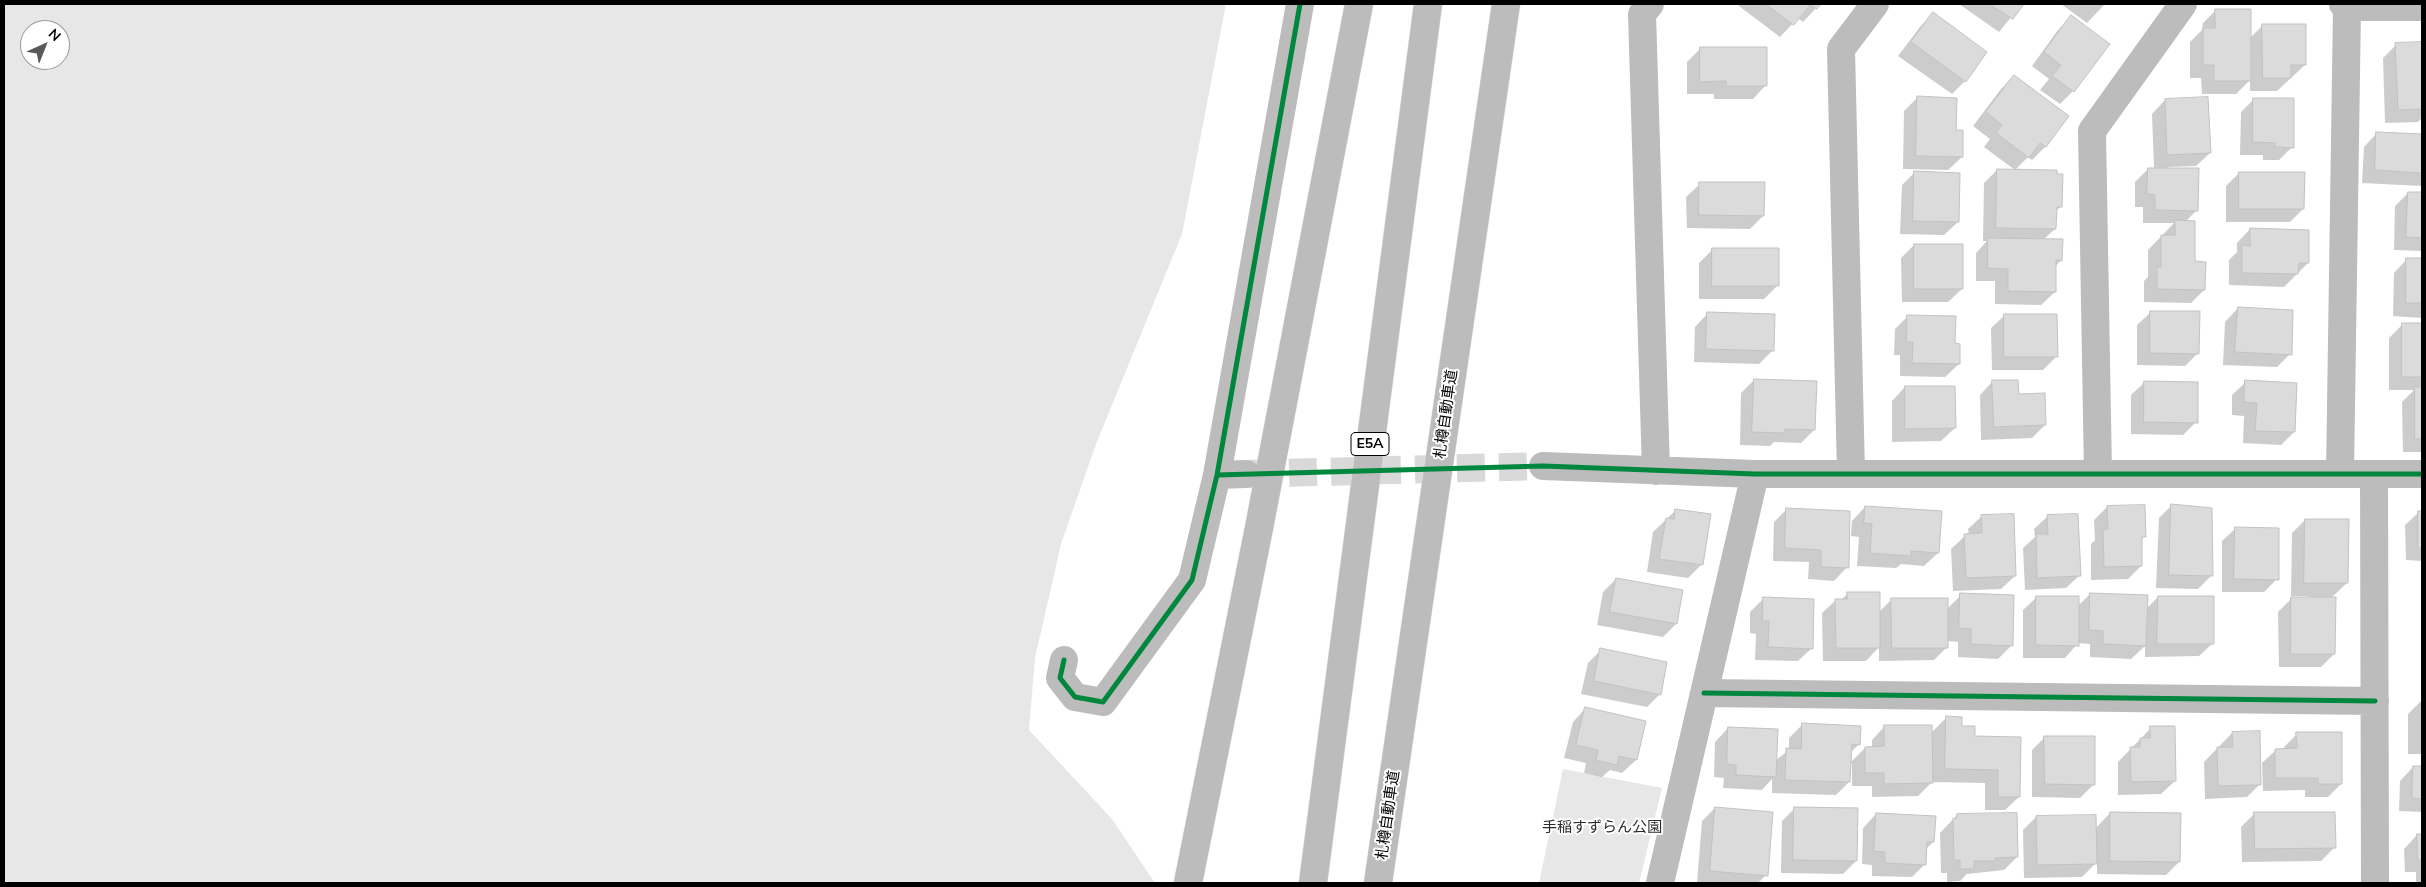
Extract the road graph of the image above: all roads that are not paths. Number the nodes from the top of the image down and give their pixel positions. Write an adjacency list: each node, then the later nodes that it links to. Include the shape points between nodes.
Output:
1 (1300, 4): 19 (main road)
2 (1359, 4): 23 (main road)
3 (1428, 4): 24 (main road, E5A)
4 (1506, 4): 25 (main road, 札樽自動車道)
5 (1650, 4): 11 (main road, via 1642,14)
6 (1875, 4): 12 (main road, via 1841,50)
7 (2183, 4): 15 (main road, via 2092,131)
8 (2345, 5): 9 (main road); 16 (main road)
9 (2422, 7)
10 (1543, 466): 11 (main road)
11 (1656, 471): 14 (main road)
12 (1851, 473): 14 (main road); 15 (main road)
13 (1246, 474): 19 (main road)
14 (1755, 474): 21 (main road)
15 (2098, 474): 16 (main road)
16 (2340, 474): 17 (main road)
17 (2374, 474): 18 (main road); 22 (main road)
18 (2422, 474)
19 (1217, 475): 20 (main road, via 1192,580 1103,702 1075,698 1060,678)
20 (1064, 660)
21 (1704, 693): 22 (main road); 26 (main road)
22 (2375, 701): 27 (main road)
23 (1188, 883)
24 (1313, 883)
25 (1378, 883)
26 (1660, 883)
27 (2375, 883)

